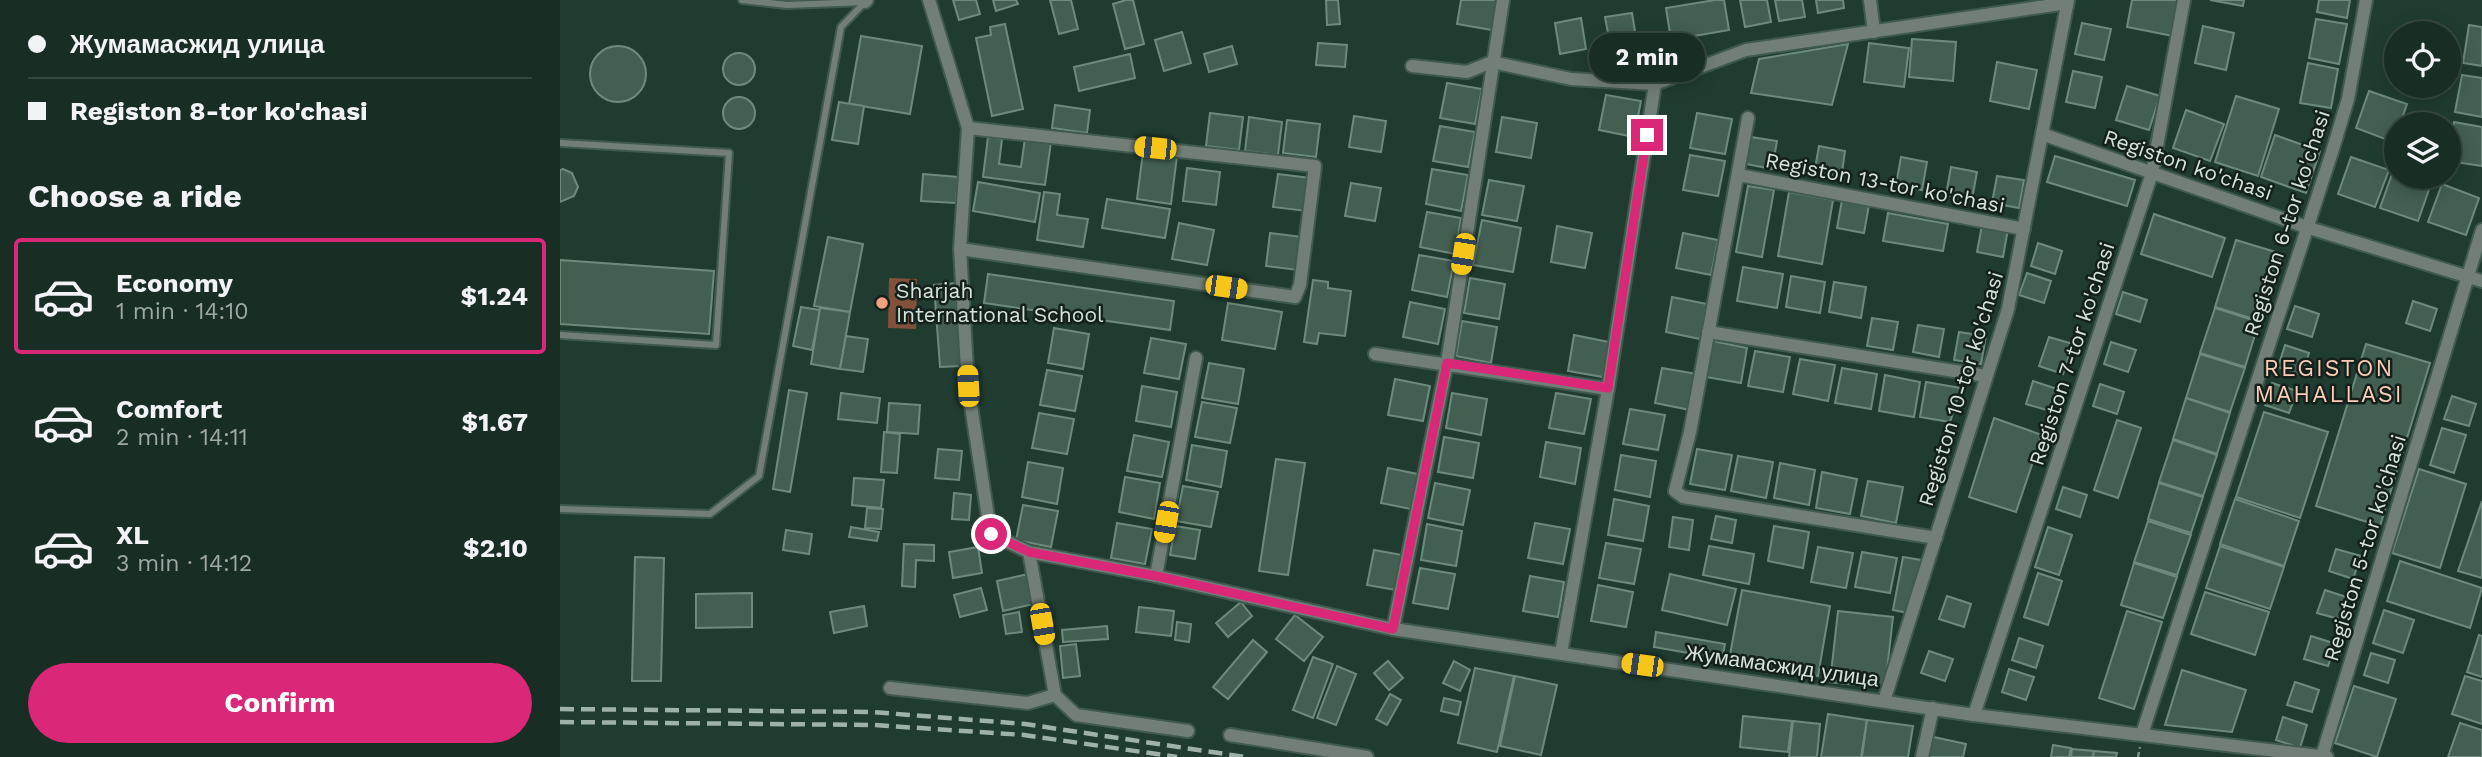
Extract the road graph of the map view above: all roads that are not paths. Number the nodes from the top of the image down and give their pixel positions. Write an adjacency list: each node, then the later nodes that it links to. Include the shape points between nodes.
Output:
1 (742, 0): 9 (lane)
2 (929, 0): 15 (street)
3 (1503, 0): 11 (street)
4 (1870, 0): 10 (street)
5 (2185, 0): 18 (street, Registon 7-tor ko'chasi)
6 (2366, 0): 20 (street, Registon 6-tor ko'chasi, via 2347,99)
7 (866, 1): 9 (lane); 33 (lane, via 841,27 759,476 710,514)
8 (2067, 1): 10 (street); 16 (street, Registon 10-tor ko'chasi)
9 (787, 3)
10 (1874, 32): 13 (street, via 1746,50)
11 (1492, 62): 12 (street, via 1467,72); 13 (street, via 1571,79); 30 (street)
12 (1412, 66)
13 (1654, 84): 32 (street)
14 (1748, 118): 19 (street)
15 (968, 128): 23 (street); 23 (street, via 1315,166 1295,297)
16 (2042, 134): 18 (street, Registon ko'chasi); 21 (street, Registon 10-tor ko'chasi)
17 (560, 143): 27 (lane, via 729,153 716,345)
18 (2152, 173): 20 (street, Registon ko'chasi); 43 (street, Registon 7-tor ko'chasi)
19 (1739, 175): 21 (street, Registon 13-tor ko'chasi); 26 (street)
20 (2306, 227): 24 (street, Registon ko'chasi); 45 (street, Registon 6-tor ko'chasi)
21 (2024, 229): 31 (street, Registon 10-tor ko'chasi, via 2008,309)
22 (2482, 230): 24 (street, Registon 5-tor ko'chasi)
23 (960, 249): 35 (street, Жумамасжид улица, via 968,386 991,534)
24 (2468, 276): 25 (street, Registon ko'chasi); 47 (street, Registon 5-tor ko'chasi)
25 (2482, 281)
26 (1707, 332): 31 (street); 34 (street, via 1677,494)
27 (560, 335)
28 (1374, 354): 30 (street)
29 (1196, 359): 36 (street)
30 (1447, 363): 32 (street); 37 (street)
31 (1986, 376): 34 (street, Registon 10-tor ko'chasi)
32 (1608, 388): 38 (street)
33 (560, 509)
34 (1936, 538): 41 (street, Registon 10-tor ko'chasi)
35 (1029, 552): 36 (street, Жумамасжид улица); 40 (street)
36 (1156, 576): 37 (street, Жумамасжид улица)
37 (1393, 629): 38 (street, Жумамасжид улица)
38 (1561, 653): 41 (street, Жумамасжид улица)
39 (890, 688): 40 (street, via 1028,703)
40 (1055, 695): 44 (street, via 1076,715)
41 (1884, 701): 42 (street, Жумамасжид улица)
42 (1933, 708): 43 (street, Жумамасжид улица); 49 (street)
43 (1974, 715): 45 (street, Жумамасжид улица)
44 (1188, 731)
45 (2142, 734): 47 (street, Жумамасжид улица)
46 (1230, 735): 48 (street)
47 (2322, 756): 50 (street, Жумамасжид улица)
48 (1367, 757)
49 (1922, 757)
50 (2327, 757)

